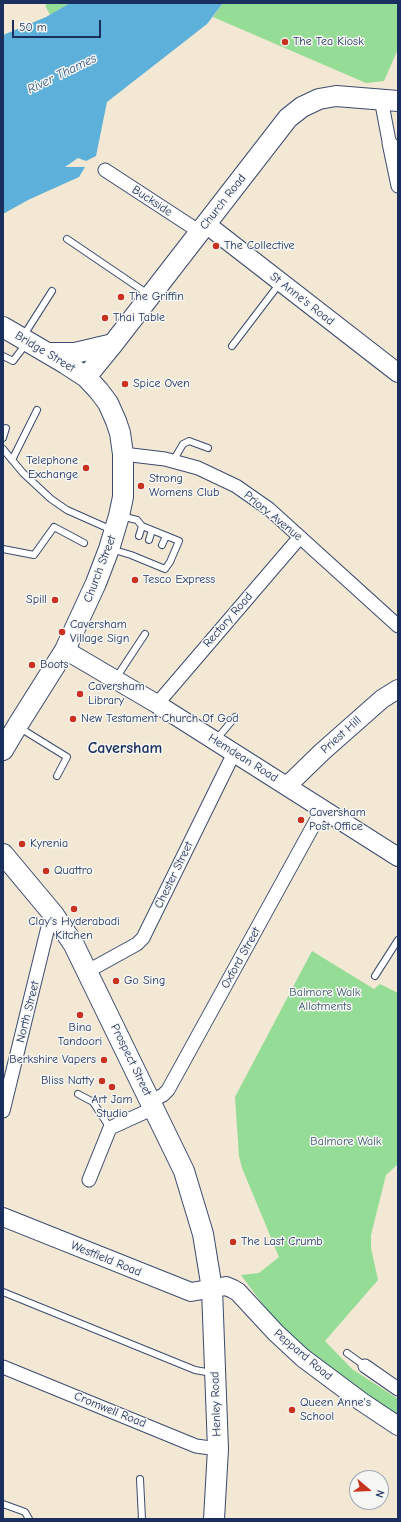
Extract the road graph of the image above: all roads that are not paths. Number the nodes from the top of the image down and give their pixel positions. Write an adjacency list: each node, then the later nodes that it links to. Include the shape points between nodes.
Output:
1 (391, 99): 2 (street); 6 (main road, Church Road, via 336,96 318,99 302,107 288,118)
2 (389, 141): 3 (street); 5 (street)
3 (398, 153)
4 (105, 170): 6 (street, Buckside)
5 (398, 186)
6 (203, 228): 8 (street, St Anne's Road); 10 (main road, Church Road)
7 (67, 239): 10 (lane)
8 (281, 282): 14 (lane); 17 (street, St Anne's Road)
9 (52, 291): 12 (lane)
10 (151, 296): 13 (main road, Church Road)
11 (3, 327): 12 (main road, Bridge Street)
12 (25, 340): 15 (main road, Bridge Street); 16 (lane, via 13,361)
13 (113, 344): 15 (main road, via 76,353); 18 (main road, Church Road)
14 (232, 346)
15 (49, 353): 18 (main road, Bridge Street)
16 (3, 356)
17 (398, 373)
18 (86, 377): 24 (main road, Church Street, via 108,403 120,433)
19 (37, 410): 25 (lane)
20 (6, 428): 21 (lane)
21 (3, 438)
22 (208, 448): 26 (lane, via 188,441 182,444)
23 (3, 449): 25 (lane)
24 (123, 454): 26 (street, Priory Avenue); 29 (main road, Church Street, via 123,488)
25 (12, 460): 29 (lane, via 51,500 74,514)
26 (173, 461): 32 (street, Priory Avenue, via 198,468 236,486 269,509)
27 (142, 526): 28 (lane); 29 (lane, via 137,520); 30 (lane)
28 (152, 530): 31 (lane); 33 (lane)
29 (114, 532): 31 (lane, via 132,552 156,562 165,569 179,541); 39 (main road, Church Street, via 96,583)
30 (139, 536)
31 (166, 536): 35 (lane)
32 (300, 537): 37 (street, Priory Avenue); 42 (street, Rectory Road)
33 (149, 540)
34 (84, 543): 36 (lane, via 54,527 34,555)
35 (162, 545)
36 (3, 549)
37 (398, 626)
38 (145, 634): 40 (lane)
39 (65, 650): 40 (street, Hemdean Road); 44 (main road, Church Street)
40 (115, 679): 42 (street, Hemdean Road)
41 (398, 689): 49 (street, Priest Hill, via 382,699)
42 (157, 704): 45 (street, Hemdean Road)
43 (235, 717): 45 (lane)
44 (17, 726): 46 (main road, Church Street); 48 (lane, via 67,757)
45 (216, 741): 47 (street, Hemdean Road)
46 (3, 750)
47 (234, 753): 49 (street, Hemdean Road); 55 (street, Chester Street, via 143,938 137,944)
48 (58, 776)
49 (286, 786): 50 (street, Hemdean Road)
50 (323, 808): 52 (street, Hemdean Road); 58 (street, Oxford Street, via 168,1090)
51 (3, 854): 53 (main road, Prospect Street)
52 (398, 857)
53 (54, 915): 55 (main road, Prospect Street, via 67,932); 59 (street, North Street, via 49,923)
54 (398, 940): 56 (lane)
55 (88, 971): 58 (main road, Prospect Street)
56 (375, 976)
57 (78, 1094): 60 (lane, via 93,1102)
58 (152, 1104): 60 (street, Oxford Street); 63 (main road, Prospect Street, via 184,1171 203,1234)
59 (3, 1111)
60 (110, 1128): 61 (street)
61 (89, 1180)
62 (3, 1217): 63 (street, Westfield Road, via 191,1292)
63 (212, 1289): 68 (main road, Henley Road); 70 (street, Peppard Road, via 226,1286 238,1292 303,1358)
64 (3, 1292): 68 (lane, via 194,1370)
65 (347, 1353): 66 (lane)
66 (365, 1366): 69 (street)
67 (3, 1367): 71 (street, Cromwell Road, via 196,1446)
68 (216, 1374): 71 (main road, Henley Road)
69 (398, 1389)
70 (398, 1426)
71 (218, 1449): 76 (main road, Henley Road)
72 (140, 1479): 75 (lane)
73 (3, 1504): 74 (lane, via 24,1512)
74 (29, 1519)
75 (142, 1519)
76 (214, 1519)

